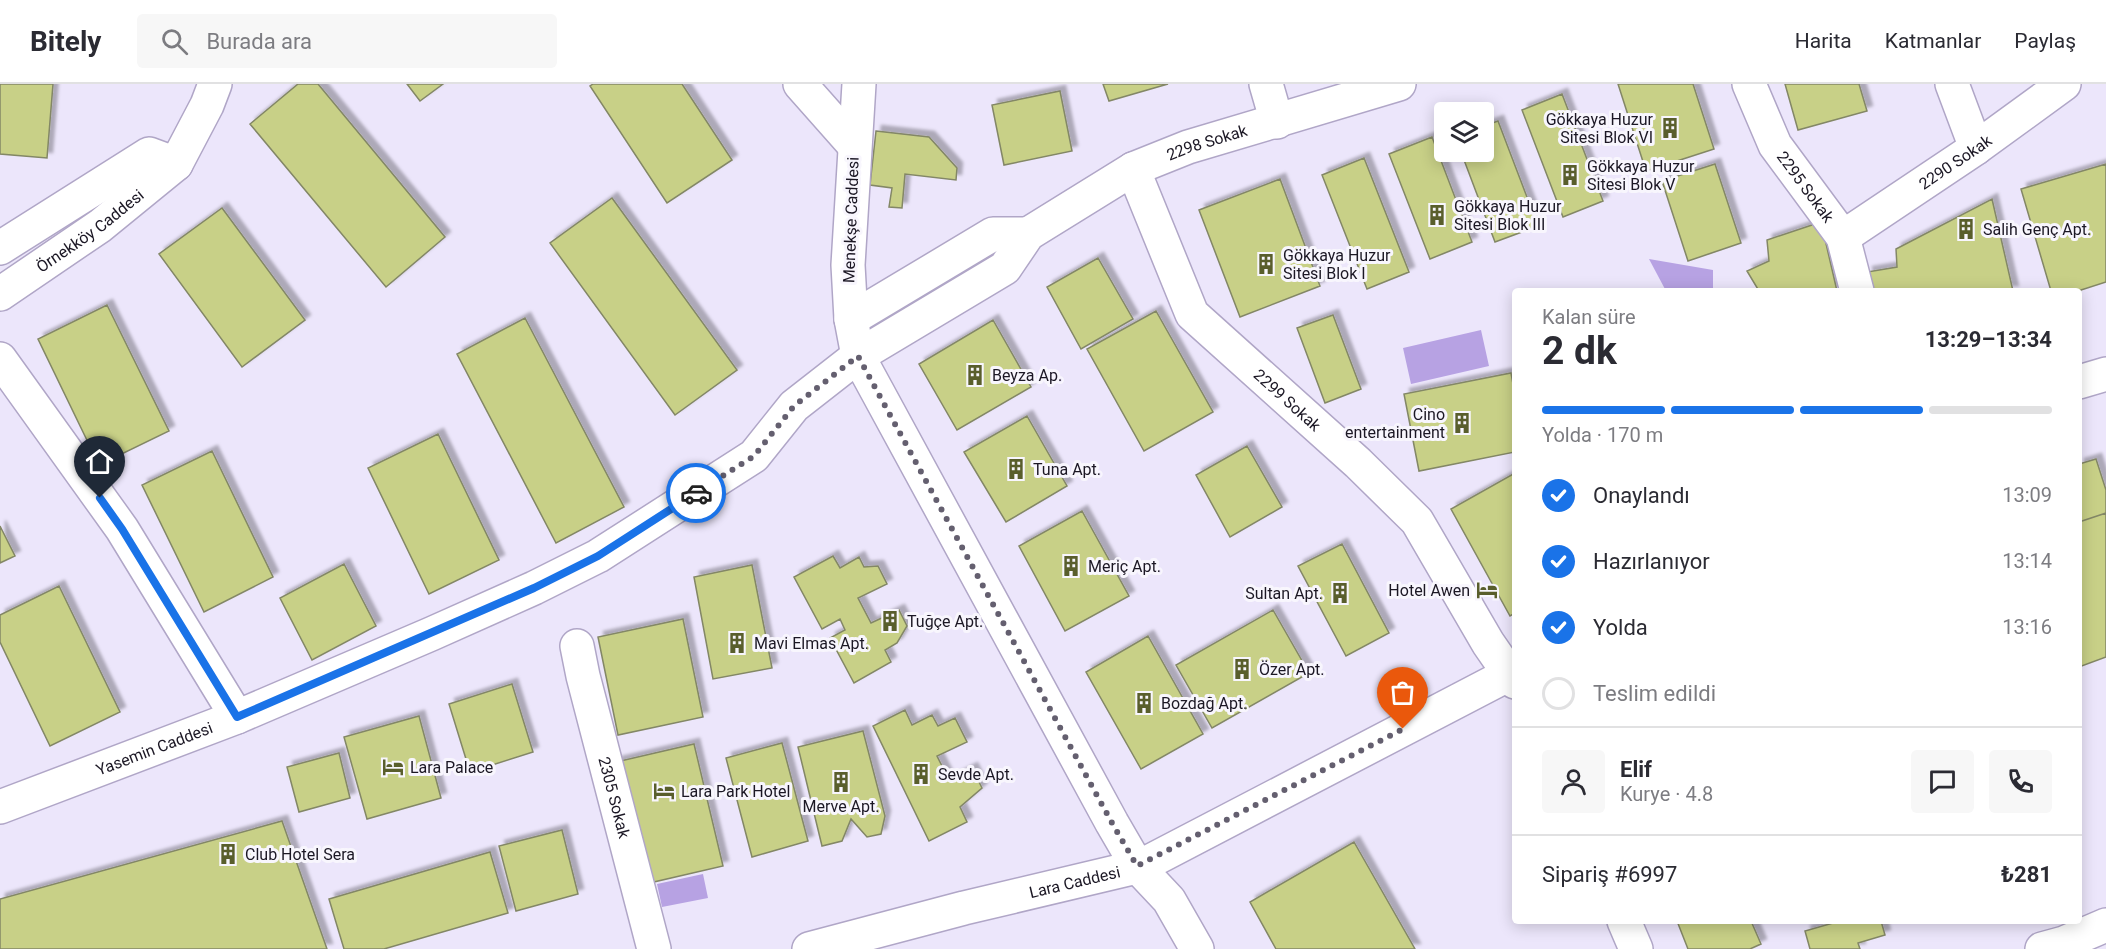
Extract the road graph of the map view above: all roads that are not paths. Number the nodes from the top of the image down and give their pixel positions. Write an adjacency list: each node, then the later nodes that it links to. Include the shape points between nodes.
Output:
1 (215, 84): 12 (street, Örnekköy Caddesi)
2 (800, 84): 10 (street)
3 (860, 84): 10 (street, Menekşe Caddesi)
4 (1266, 84): 9 (street)
5 (1399, 84): 9 (street, 2298 Sokak)
6 (1749, 84): 15 (street, 2295 Sokak, via 1775,145)
7 (1952, 84): 11 (street)
8 (2064, 84): 11 (street, 2290 Sokak)
9 (1277, 122): 13 (street, 2298 Sokak, via 1188,147)
10 (854, 145): 19 (street, Menekşe Caddesi, via 848,265)
11 (1976, 148): 15 (street, 2290 Sokak)
12 (176, 164): 16 (street, Örnekköy Caddesi, via 149,154); 18 (street, Örnekköy Caddesi, via 100,226)
13 (1133, 169): 14 (street, 2298 Sokak); 25 (street, 2299 Sokak, via 1192,314 1417,521 1488,643)
14 (1028, 234): 19 (street, via 993,234); 20 (street, 2298 Sokak, via 1005,268)
15 (1843, 237): 17 (street, 2295 Sokak)
16 (0, 248)
17 (1856, 288)
18 (0, 294)
19 (850, 319): 20 (street, Menekşe Caddesi)
20 (858, 356): 27 (street, Yasemin Caddesi, via 794,406 754,456 598,556 452,625); 29 (street, Menekşe Caddesi)
21 (0, 359): 27 (street, via 122,529)
22 (2106, 374): 23 (street)
23 (2082, 381)
24 (578, 646): 33 (street, 2305 Sokak)
25 (1512, 675)
26 (1512, 677): 29 (street, Lara Caddesi)
27 (237, 717): 28 (street, Yasemin Caddesi)
28 (0, 807)
29 (1137, 866): 34 (street, Lara Caddesi); 35 (street, Menekşe Caddesi, via 1169,900)
30 (1625, 924): 36 (street)
31 (2106, 925): 32 (street)
32 (2057, 947)
33 (654, 949)
34 (808, 949)
35 (1197, 949)
36 (1636, 949)

